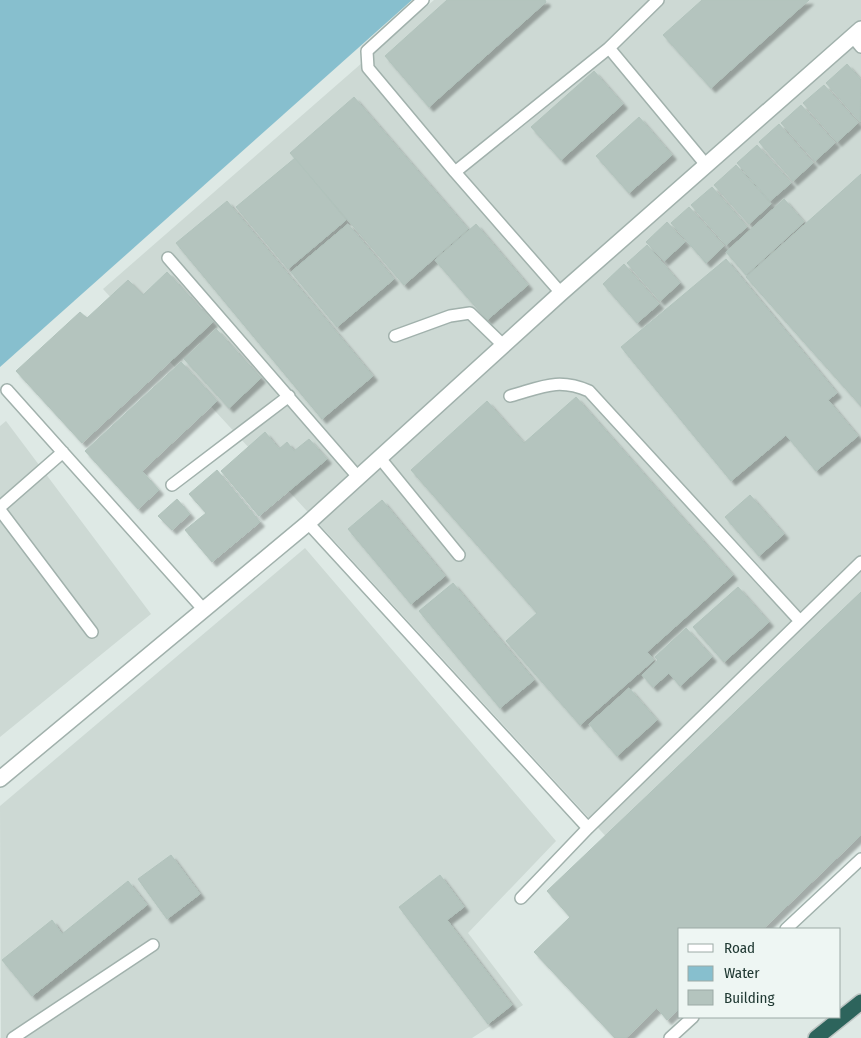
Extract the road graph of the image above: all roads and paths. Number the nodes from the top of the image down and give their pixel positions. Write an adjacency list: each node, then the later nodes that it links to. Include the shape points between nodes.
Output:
1 (423, 0): 6 (lane, via 366,51 368,68)
2 (658, 0): 4 (lane)
3 (858, 37): 5 (street)
4 (609, 48): 5 (lane); 6 (lane)
5 (707, 166): 8 (street)
6 (455, 172): 8 (lane)
7 (168, 258): 12 (lane)
8 (560, 293): 10 (street)
9 (395, 336): 10 (lane, via 450,316 470,313)
10 (503, 344): 15 (street)
11 (7, 390): 14 (lane)
12 (289, 396): 16 (lane); 17 (lane)
13 (510, 396): 23 (lane, via 558,383 588,391)
14 (63, 452): 18 (lane); 22 (lane)
15 (379, 457): 16 (street); 20 (lane)
16 (358, 476): 19 (street)
17 (172, 485)
18 (0, 509): 24 (lane)
19 (308, 523): 22 (street); 26 (lane)
20 (459, 555)
21 (861, 562): 23 (lane)
22 (204, 610): 25 (street)
23 (800, 621): 26 (lane)
24 (92, 632)
25 (0, 778)
26 (588, 828): 28 (lane)
27 (861, 859): 29 (lane)
28 (521, 898)
29 (787, 928)
30 (153, 945): 33 (lane)
31 (861, 1002): 35 (highway)
32 (691, 1018): 34 (lane)
33 (13, 1038)
34 (670, 1038)
35 (816, 1038)

